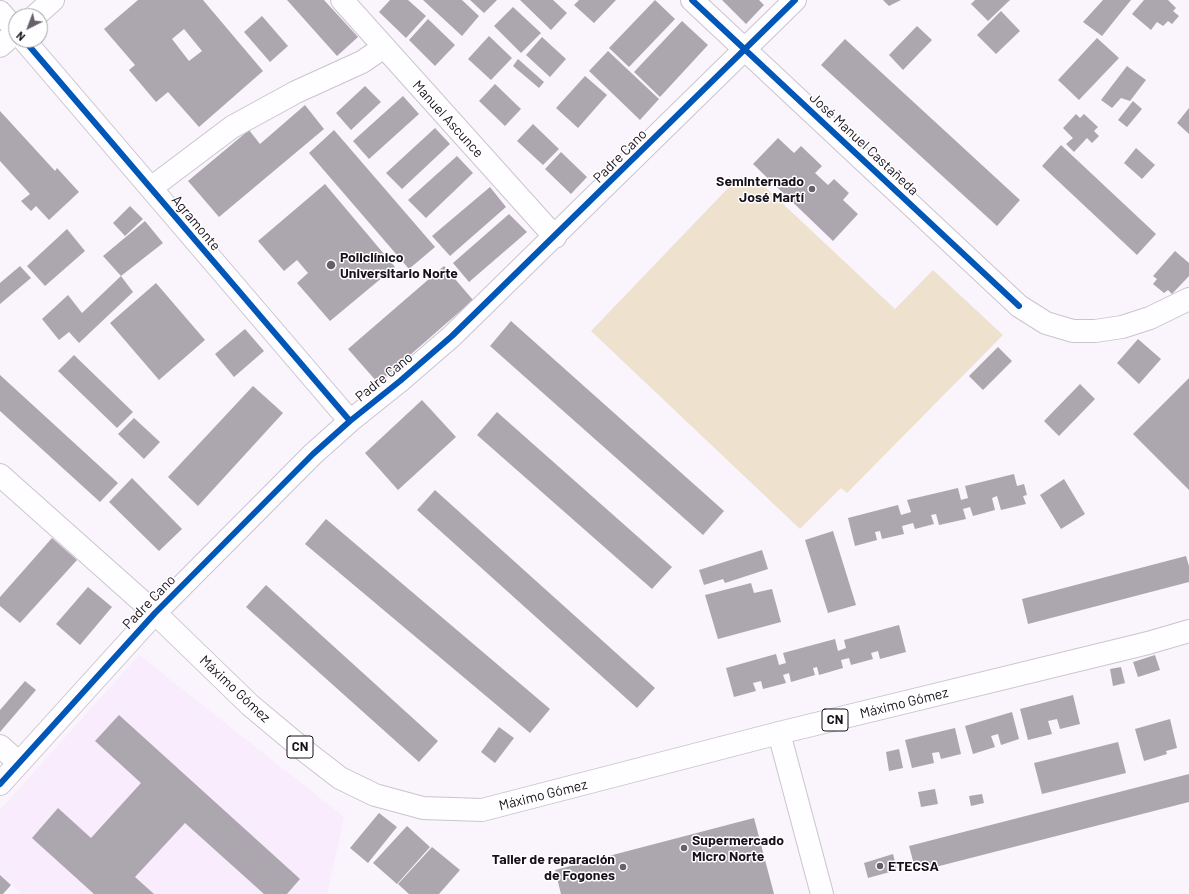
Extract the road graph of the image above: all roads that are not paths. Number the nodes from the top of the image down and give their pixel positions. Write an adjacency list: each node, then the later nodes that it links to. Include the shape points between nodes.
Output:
1 (53, 0): 5 (street)
2 (342, 0): 10 (street, Manuel Ascunce)
3 (692, 0): 12 (street, José Manuel Castañeda)
4 (795, 0): 12 (street, Padre Cano)
5 (44, 8)
6 (0, 12): 7 (street)
7 (8, 22)
8 (8, 38): 9 (street)
9 (0, 46)
10 (384, 47): 13 (street, via 362,62 296,92 232,127); 14 (street, Manuel Ascunce)
11 (31, 48): 13 (street, Agramonte)
12 (745, 50): 14 (street, Padre Cano); 15 (street, José Manuel Castañeda, via 1019,306 1046,323 1073,331 1122,327 1150,318)
13 (151, 188): 16 (street, Agramonte)
14 (555, 237): 16 (street, Padre Cano, via 452,336)
15 (1189, 299)
16 (350, 421): 18 (street, Padre Cano, via 313,454)
17 (0, 475): 18 (street, Máximo Gómez / CN)
18 (155, 613): 20 (street, Máximo Gómez / CN, via 250,705 340,778 376,795 423,808 482,810); 22 (street, Padre Cano)
19 (1189, 631): 20 (street, Máximo Gómez / CN)
20 (779, 733): 24 (street)
21 (0, 746): 22 (street)
22 (19, 763): 23 (street, Padre Cano)
23 (0, 784)
24 (822, 894)

